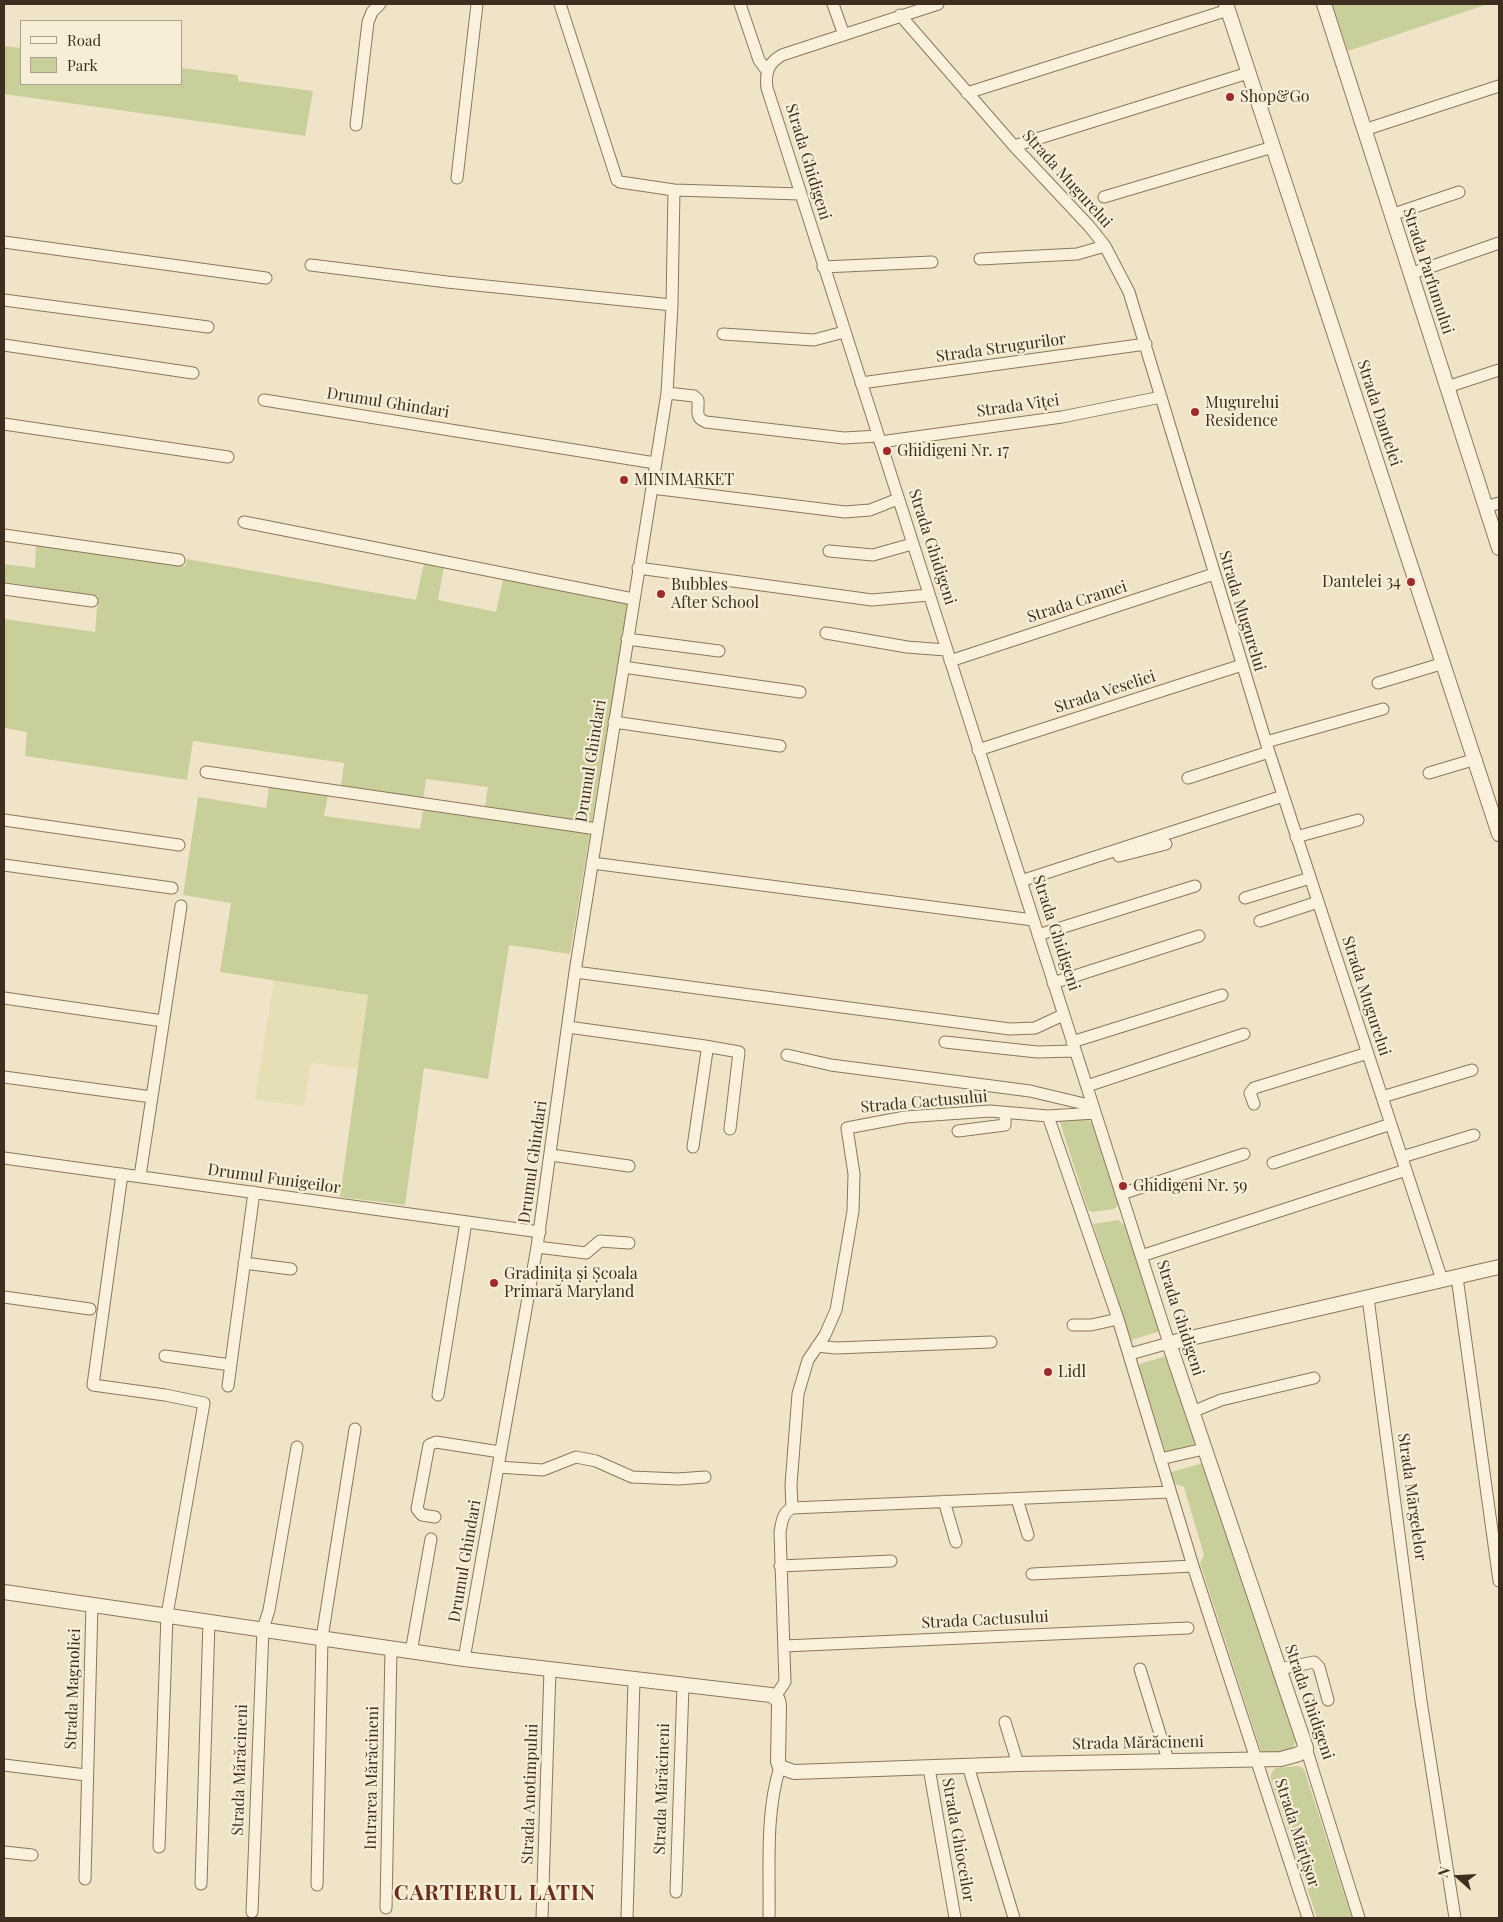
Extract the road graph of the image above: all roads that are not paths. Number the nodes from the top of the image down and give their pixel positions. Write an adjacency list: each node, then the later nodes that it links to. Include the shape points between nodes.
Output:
1 (380, 4): 15 (street, via 368,22)
2 (476, 4): 19 (street)
3 (560, 4): 20 (street, via 617,180 624,184)
4 (740, 4): 11 (street, via 759,60)
5 (832, 4): 10 (street)
6 (938, 4): 9 (street)
7 (1324, 4): 16 (street, Strada Parfumului)
8 (1227, 7): 12 (street, Strada Dantelei); 14 (street)
9 (900, 15): 10 (street); 14 (street, Strada Mugurelui)
10 (844, 35): 11 (street, via 773,60)
11 (767, 71): 22 (street, Strada Ghidigeni, via 767,88)
12 (1248, 73): 17 (street); 18 (street, Strada Dantelei)
13 (1499, 86): 16 (street)
14 (967, 93): 17 (street, Strada Mugurelui)
15 (356, 125)
16 (1364, 130): 24 (street, Strada Parfumului)
17 (1014, 146): 27 (street, Strada Mugurelui)
18 (1272, 147): 23 (street); 71 (street, Strada Dantelei)
19 (456, 178)
20 (674, 190): 22 (street); 35 (street, Drumul Ghindari)
21 (1459, 192): 24 (street)
22 (800, 194): 31 (street, Strada Ghidigeni)
23 (1104, 197)
24 (1391, 215): 32 (street, Strada Parfumului)
25 (4, 242): 33 (street)
26 (1499, 243): 32 (street)
27 (1105, 246): 28 (street, via 1076,254); 39 (street, Strada Mugurelui, via 1129,292)
28 (980, 259)
29 (932, 262): 31 (street)
30 (311, 265): 35 (street, via 456,284)
31 (823, 267): 37 (street, Strada Ghidigeni)
32 (1410, 274): 44 (street, Strada Parfumului)
33 (266, 278)
34 (4, 300): 36 (street)
35 (672, 305): 45 (street, Drumul Ghindari)
36 (208, 327)
37 (844, 332): 38 (street, via 814,340); 43 (street, Strada Ghidigeni)
38 (723, 334)
39 (1146, 344): 43 (street, Strada Strugurilor); 46 (street, Strada Mugurelui)
40 (4, 345): 42 (street)
41 (1499, 370): 44 (street)
42 (193, 373)
43 (861, 383): 49 (street, Strada Ghidigeni)
44 (1447, 387): 54 (street, Strada Parfumului)
45 (667, 393): 49 (street, via 694,396 698,400 697,416 706,422); 51 (street, Drumul Ghindari)
46 (1161, 397): 49 (street, Strada Viței, via 1062,417); 62 (street, Strada Mugurelui)
47 (264, 400): 51 (street, Drumul Ghindari)
48 (4, 424): 50 (street)
49 (879, 439): 53 (street, Strada Ghidigeni)
50 (228, 457)
51 (656, 463): 52 (street, Drumul Ghindari)
52 (652, 488): 53 (street, via 855,512); 61 (street, Drumul Ghindari)
53 (898, 499): 58 (street, Strada Ghidigeni)
54 (1493, 505): 57 (street, Strada Parfumului)
55 (244, 522): 65 (street)
56 (4, 535): 60 (street)
57 (1498, 542)
58 (912, 544): 59 (street, via 882,555); 64 (street, Strada Ghidigeni)
59 (829, 551)
60 (179, 560)
61 (638, 568): 64 (street, via 872,600); 65 (street, Drumul Ghindari)
62 (1214, 574): 70 (street, Strada Cramei); 72 (street, Strada Mugurelui)
63 (4, 589): 66 (street)
64 (928, 595): 70 (street, Strada Ghidigeni)
65 (633, 599): 68 (street, Drumul Ghindari)
66 (92, 600)
67 (826, 633): 70 (street)
68 (627, 639): 69 (street); 73 (street, Drumul Ghindari)
69 (719, 651)
70 (948, 655): 80 (street, Strada Ghidigeni)
71 (1444, 663): 74 (street); 81 (street, Strada Dantelei)
72 (1242, 665): 79 (street, Strada Mugurelui); 80 (street, Strada Veseliei)
73 (623, 667): 75 (street); 77 (street, Drumul Ghindari)
74 (1378, 683)
75 (800, 692)
76 (1383, 709): 79 (street)
77 (614, 722): 78 (street); 88 (street, Drumul Ghindari)
78 (780, 746)
79 (1267, 747): 84 (street); 85 (street, Strada Mugurelui)
80 (978, 750): 96 (street, Strada Ghidigeni)
81 (1476, 759): 83 (street); 89 (street, Strada Dantelei)
82 (206, 772): 88 (street)
83 (1429, 773)
84 (1188, 778)
85 (1283, 796): 90 (street, Strada Mugurelui); 96 (street)
86 (4, 820): 92 (street)
87 (1358, 820): 90 (street)
88 (597, 830): 93 (street, Drumul Ghindari)
89 (1499, 834)
90 (1296, 837): 95 (street, Strada Mugurelui)
91 (1166, 844): 96 (street)
92 (179, 846)
93 (592, 863): 102 (street); 106 (street, Drumul Ghindari)
94 (4, 865): 98 (street)
95 (1310, 878): 99 (street); 100 (street, Strada Mugurelui)
96 (1022, 884): 102 (street, Strada Ghidigeni)
97 (1195, 886): 104 (street)
98 (172, 888)
99 (1245, 898)
100 (1318, 902): 103 (street); 117 (street, Strada Mugurelui)
101 (181, 906): 111 (street)
102 (1033, 920): 104 (street, Strada Ghidigeni)
103 (1260, 921)
104 (1038, 935): 107 (street, Strada Ghidigeni)
105 (1199, 936): 107 (street)
106 (575, 972): 110 (street, via 1010,1029 1035,1028); 112 (street, Drumul Ghindari)
107 (1053, 983): 110 (street, Strada Ghidigeni)
108 (1222, 995): 116 (street)
109 (4, 998): 111 (street)
110 (1063, 1015): 116 (street, Strada Ghidigeni)
111 (163, 1021): 122 (street)
112 (568, 1026): 115 (street); 134 (street, Drumul Ghindari)
113 (1244, 1034): 121 (street)
114 (945, 1042): 116 (street, via 1037,1052)
115 (705, 1046): 129 (street, via 739,1052); 132 (street, via 707,1051)
116 (1074, 1046): 121 (street, Strada Ghidigeni)
117 (1368, 1054): 123 (street, Strada Mugurelui); 124 (street, via 1254,1088 1250,1093)
118 (788, 1055): 125 (street, via 831,1065 1030,1091)
119 (1472, 1070): 123 (street)
120 (4, 1077): 122 (street)
121 (1086, 1086): 125 (street, Strada Ghidigeni)
122 (152, 1097): 141 (street)
123 (1382, 1097): 128 (street, Strada Mugurelui)
124 (1254, 1104)
125 (1094, 1110): 127 (street, Strada Cactusului); 143 (street, Strada Ghidigeni)
126 (1005, 1113): 127 (street, Strada Cactusului); 130 (street, Strada Cactusului, via 1005,1125); 161 (street, Strada Cactusului, via 990,1111 905,1118 847,1128 854,1174 853,1211 839,1300 832,1323)
127 (1048, 1116): 157 (street, Strada Mărțișor)
128 (1391, 1124): 135 (street, Strada Mugurelui); 137 (street)
129 (730, 1129)
130 (958, 1131)
131 (1474, 1135): 135 (street)
132 (693, 1147)
133 (1244, 1154): 143 (street)
134 (551, 1155): 138 (street); 145 (street, Drumul Ghindari)
135 (1402, 1157): 139 (street, Strada Mugurelui)
136 (4, 1158): 140 (street, Drumul Funigeilor)
137 (1273, 1164)
138 (629, 1166)
139 (1406, 1170): 148 (street); 153 (street, Strada Mugurelui)
140 (122, 1174): 141 (street, Drumul Funigeilor); 191 (street, via 93,1385 204,1403)
141 (140, 1176): 142 (street, Drumul Funigeilor)
142 (254, 1192): 144 (street, Drumul Funigeilor); 149 (street)
143 (1121, 1194): 148 (street, Strada Ghidigeni)
144 (466, 1222): 145 (street, Drumul Funigeilor); 167 (street)
145 (540, 1232): 147 (street, Drumul Ghindari)
146 (629, 1243): 147 (street, via 600,1241 586,1253)
147 (537, 1247): 172 (street, Drumul Ghindari)
148 (1141, 1256): 160 (street, Strada Ghidigeni)
149 (244, 1263): 151 (street); 164 (street)
150 (1499, 1267): 152 (street)
151 (291, 1269)
152 (1457, 1277): 153 (street); 188 (street)
153 (1442, 1280): 155 (street)
154 (4, 1297): 156 (street)
155 (1368, 1298): 160 (street); 233 (street, Strada Mărgelelor, via 1421,1701)
156 (90, 1309)
157 (1118, 1319): 158 (street); 162 (street, Strada Mărțișor)
158 (1072, 1325)
159 (991, 1342): 161 (street)
160 (1169, 1343): 162 (street); 168 (street, Strada Ghidigeni)
161 (818, 1346): 179 (street, via 808,1360 798,1394)
162 (1130, 1354): 173 (street, Strada Mărțișor)
163 (165, 1356): 164 (street)
164 (231, 1365): 166 (street)
165 (1314, 1378): 168 (street, via 1221,1400)
166 (228, 1386)
167 (438, 1395)
168 (1192, 1412): 171 (street, Strada Ghidigeni)
169 (355, 1430): 195 (street)
170 (297, 1447): 194 (street, Strada Mărăcineni, via 269,1610)
171 (1204, 1449): 173 (street); 202 (street, Strada Ghidigeni)
172 (500, 1452): 174 (street, Drumul Ghindari); 180 (street, via 436,1442 429,1445 417,1509 422,1515)
173 (1160, 1459): 176 (street, Strada Mărțișor)
174 (498, 1467): 175 (street, via 543,1470 576,1457 596,1461 632,1477); 199 (street, Drumul Ghindari)
175 (705, 1477)
176 (1170, 1492): 177 (street); 186 (street, Strada Mărțișor)
177 (1017, 1498): 178 (street); 181 (street)
178 (944, 1502): 179 (street); 183 (street)
179 (788, 1511): 185 (street, via 780,1532)
180 (435, 1517)
181 (1028, 1535)
182 (432, 1539): 198 (street)
183 (956, 1542)
184 (891, 1560): 185 (street)
185 (780, 1566): 196 (street)
186 (1193, 1566): 187 (street); 209 (street, Strada Mărțișor)
187 (1032, 1574)
188 (1499, 1581)
189 (4, 1592): 190 (street)
190 (92, 1604): 191 (street); 216 (street, Strada Magnoliei)
191 (167, 1615): 192 (street); 217 (street)
192 (209, 1621): 194 (street); 221 (street)
193 (1188, 1628): 196 (street, Strada Cactusului)
194 (262, 1629): 195 (street); 225 (street, Strada Mărăcineni)
195 (322, 1638): 197 (street); 222 (street)
196 (784, 1646): 205 (street, via 785,1682)
197 (391, 1649): 198 (street); 224 (street, Intrarea Mărăcineni)
198 (412, 1652): 199 (street)
199 (464, 1660): 201 (street)
200 (1140, 1668): 210 (street)
201 (550, 1670): 203 (street); 226 (street, Strada Anotimpului)
202 (1279, 1670): 206 (street, via 1310,1662 1318,1664); 208 (street, Strada Ghidigeni)
203 (634, 1680): 204 (street); 227 (street)
204 (682, 1686): 205 (street); 223 (street, Strada Mărăcineni)
205 (775, 1697): 213 (street, via 780,1705)
206 (1328, 1700)
207 (1005, 1722): 211 (street)
208 (1306, 1748): 209 (street, Strada Mărăcineni, via 1299,1754 1282,1759); 232 (street, Strada Ghidigeni)
209 (1255, 1758): 210 (street, Strada Mărăcineni); 231 (street, Strada Mărțișor)
210 (1168, 1760): 211 (street, Strada Mărăcineni)
211 (1018, 1764): 214 (street, Strada Mărăcineni)
212 (4, 1766): 216 (street, Strada Magnoliei)
213 (780, 1766): 215 (street, Strada Mărăcineni, via 794,1772); 228 (street, via 772,1809)
214 (968, 1766): 215 (street, Strada Mărăcineni); 230 (street)
215 (929, 1768): 229 (street, Strada Ghioceilor)
216 (86, 1775): 220 (street, Strada Magnoliei)
217 (159, 1847)
218 (4, 1852): 219 (street)
219 (32, 1855)
220 (85, 1878)
221 (201, 1884)
222 (317, 1885)
223 (676, 1892)
224 (386, 1908)
225 (252, 1912)
226 (542, 1918)
227 (627, 1918)
228 (769, 1918)
229 (955, 1918)
230 (1014, 1918)
231 (1308, 1918)
232 (1360, 1918)
233 (1455, 1918)

